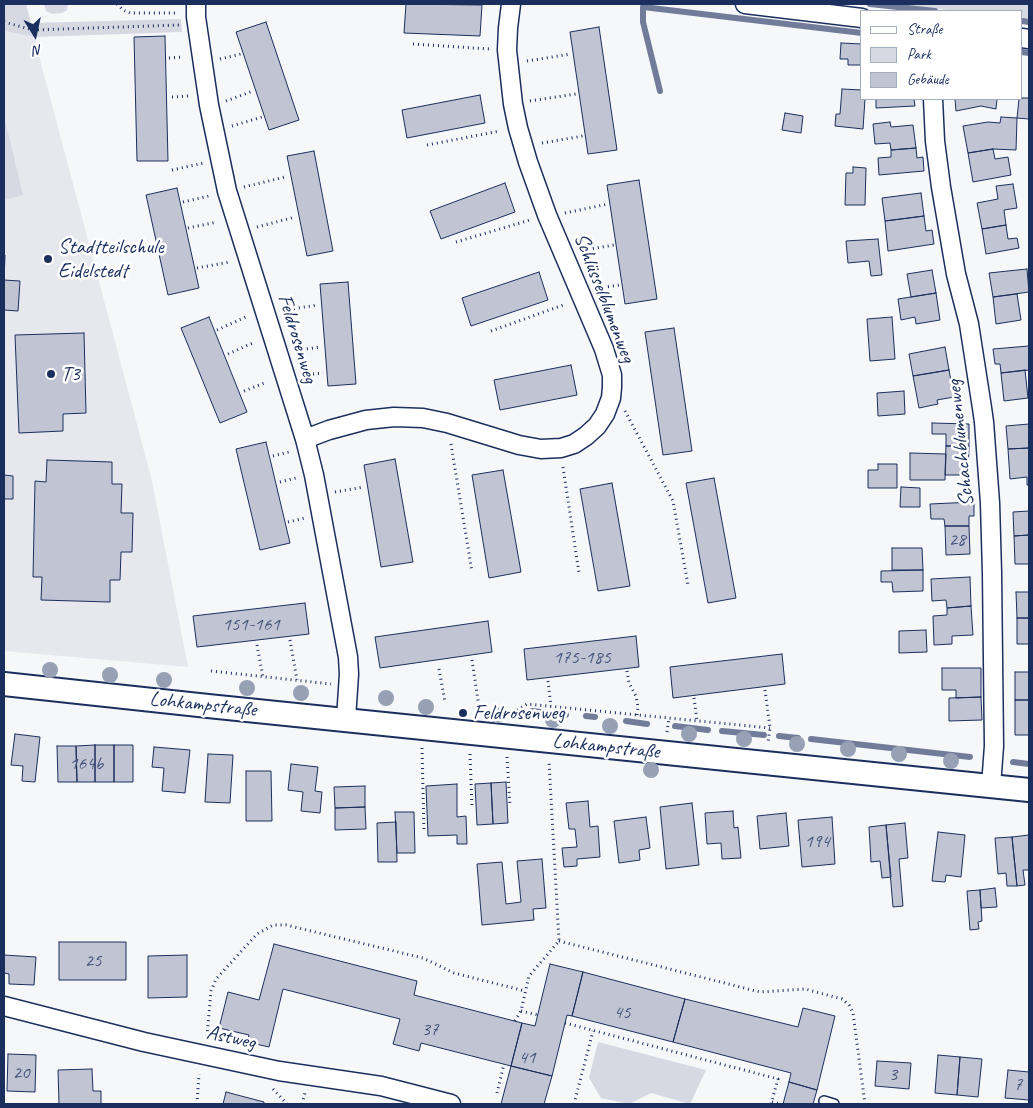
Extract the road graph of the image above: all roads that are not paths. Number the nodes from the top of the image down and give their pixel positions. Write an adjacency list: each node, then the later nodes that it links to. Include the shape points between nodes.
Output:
1 (511, 4): 6 (street, Schlüsselblumenweg, via 508,50 518,128 547,215 612,374 611,398 605,414 586,436 560,448 519,445 448,423 394,417 366,420 329,430)
2 (745, 4): 4 (street)
3 (191, 8): 6 (street, Feldrosenweg, via 196,17 209,105 227,192)
4 (860, 18)
5 (933, 100): 9 (street, Schachblumenweg, via 941,187 956,274 969,324 984,431 992,580 994,746)
6 (301, 445): 8 (street, Feldrosenweg, via 314,475 348,657)
7 (4, 684): 8 (street, Lohkampstraße)
8 (346, 720): 9 (street, Lohkampstraße)
9 (991, 786): 10 (street, Lohkampstraße)
10 (1029, 790)
11 (4, 1006): 13 (street, Astweg, via 279,1072 381,1086)
12 (824, 1102): 14 (lane)
13 (451, 1104)
14 (834, 1104)

